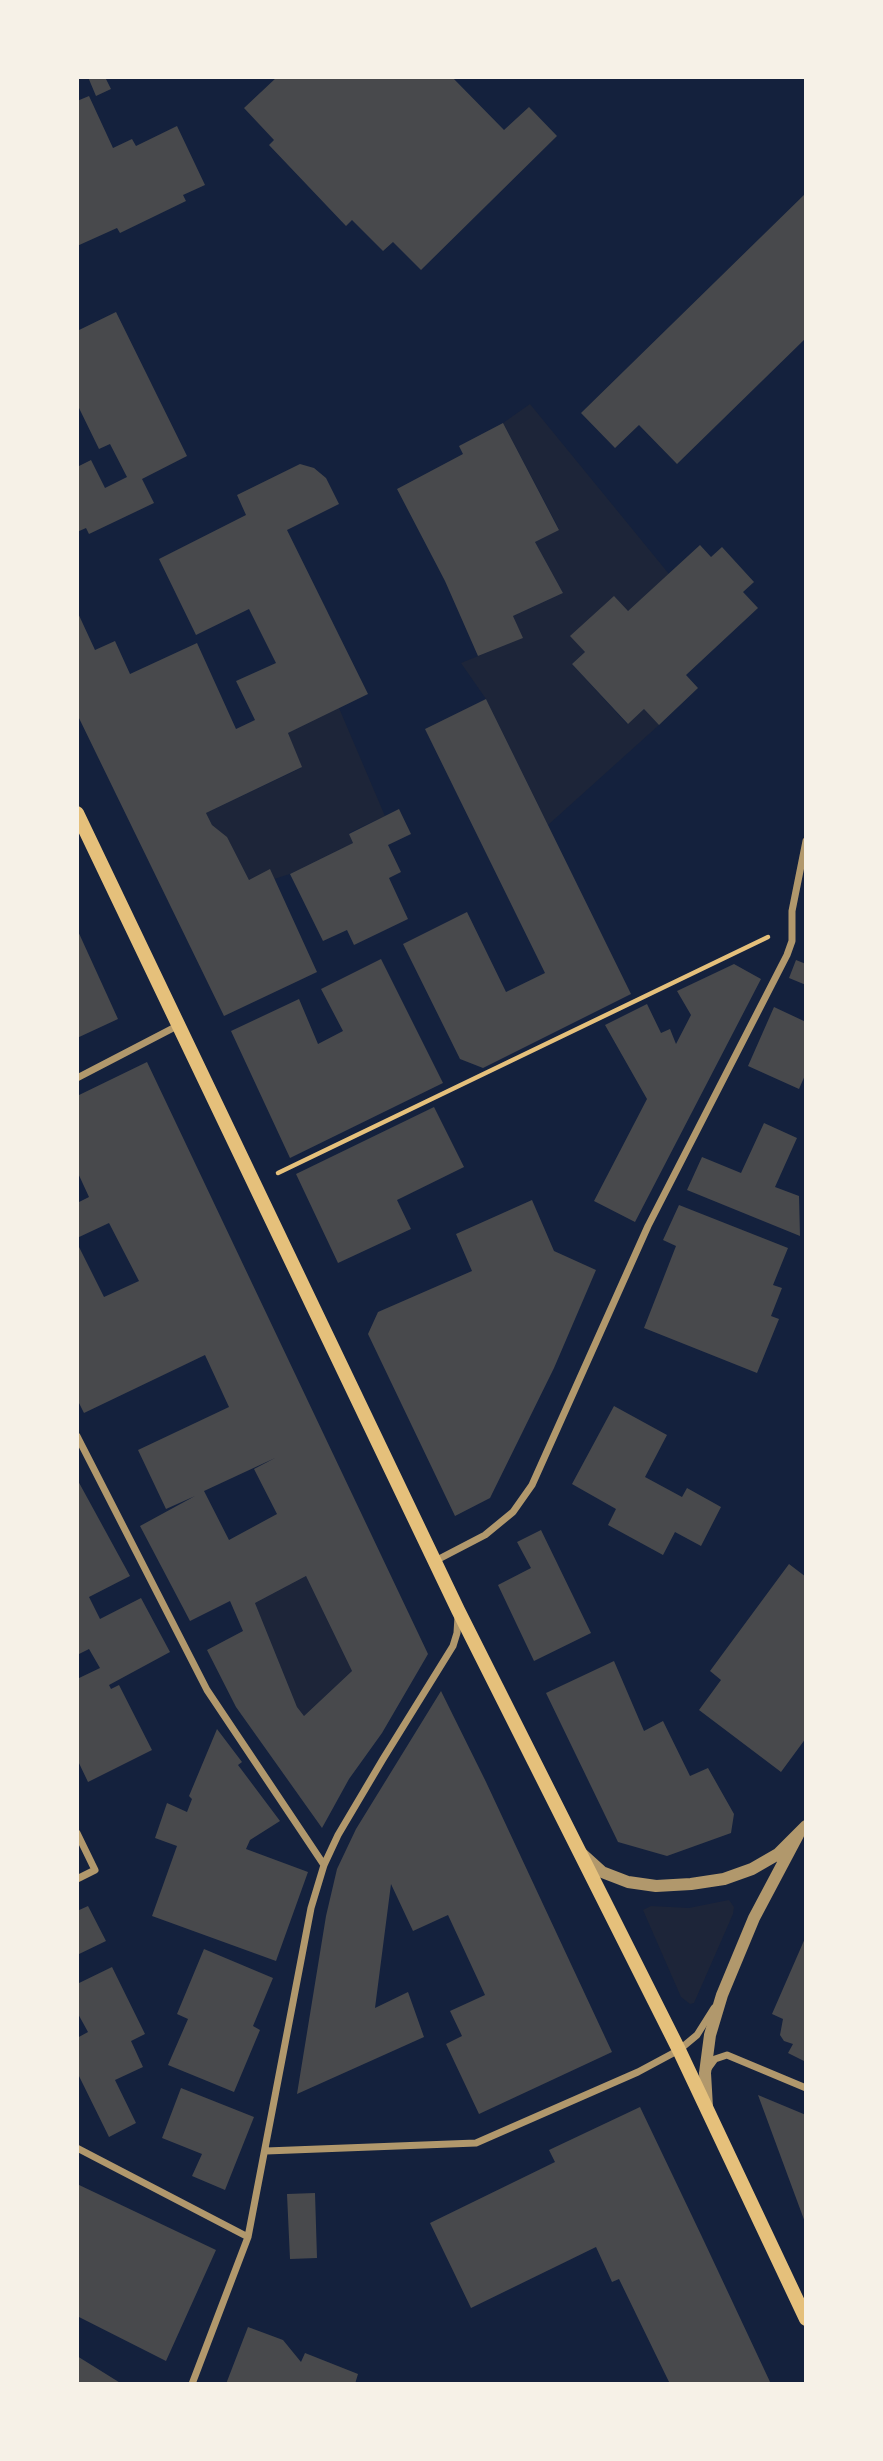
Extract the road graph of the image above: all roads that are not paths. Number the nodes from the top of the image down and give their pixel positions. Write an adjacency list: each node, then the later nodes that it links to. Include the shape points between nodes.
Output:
1 (77, 813): 3 (main road)
2 (806, 841): 6 (street, via 792,911 792,941 649,1226 532,1485 513,1512 485,1535)
3 (180, 1025): 4 (street); 6 (main road)
4 (77, 1078)
5 (77, 1436): 11 (street, via 206,1690)
6 (435, 1561): 7 (main road)
7 (458, 1611): 10 (main road); 11 (street, via 453,1646)
8 (802, 1830): 10 (street, via 778,1854 752,1868 724,1879 691,1884 628,1882 603,1871); 13 (street, via 754,1918)
9 (77, 1832): 12 (street, via 95,1870)
10 (580, 1852): 14 (main road)
11 (324, 1864): 19 (street, via 311,1908)
12 (77, 1879)
13 (722, 1995): 14 (street, via 697,2035); 15 (street)
14 (679, 2050): 17 (main road); 19 (street, via 476,2143)
15 (705, 2073): 16 (street, via 715,2059 727,2055); 17 (street)
16 (806, 2088)
17 (707, 2110): 21 (main road)
18 (77, 2148): 20 (street)
19 (266, 2151): 20 (street)
20 (247, 2237): 22 (street)
21 (806, 2319)
22 (192, 2384)

